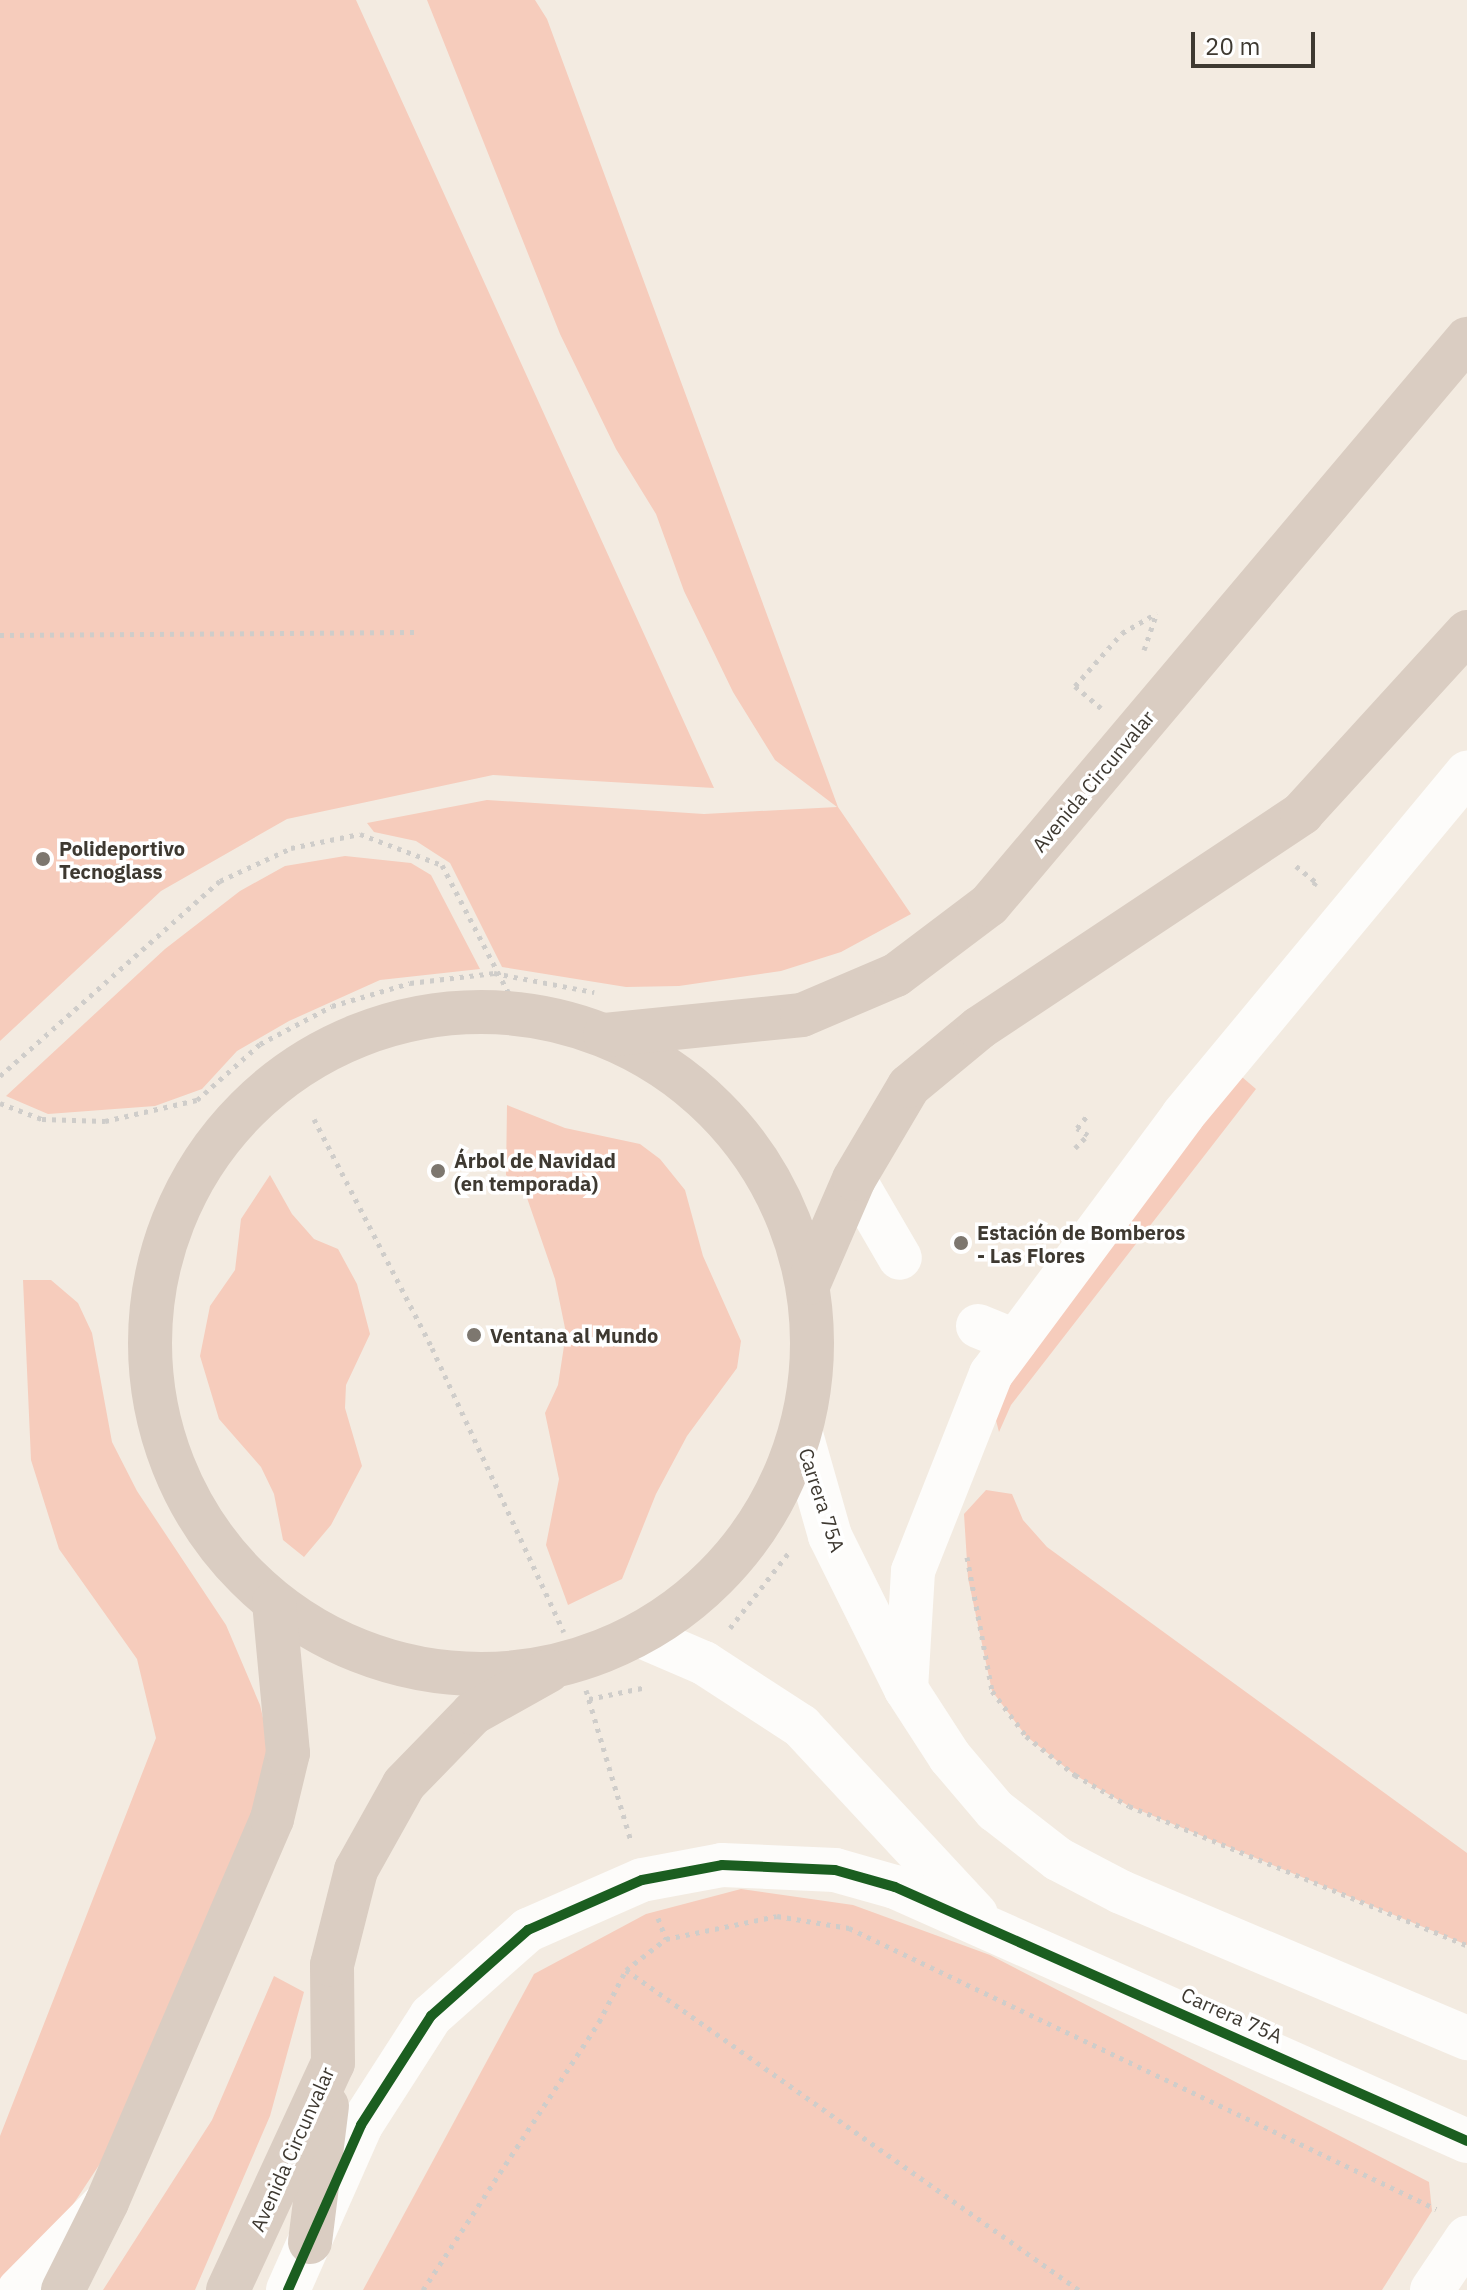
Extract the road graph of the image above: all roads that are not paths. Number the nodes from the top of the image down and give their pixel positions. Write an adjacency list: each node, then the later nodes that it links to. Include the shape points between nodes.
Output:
1 (1467, 339): 4 (highway, Avenida Circunvalar, via 989,905 896,975 802,1015)
2 (1467, 632): 5 (highway, via 1302,813 979,1028 909,1086)
3 (1467, 773): 12 (street, via 997,1333 991,1374 913,1571)
4 (608, 1015): 7 (highway, via 743,1137 785,1206); 9 (highway, via 464,1013 390,1023 321,1051 259,1094 209,1150 168,1224 149,1307 151,1392 169,1458 215,1544)
5 (854, 1179): 6 (street); 7 (highway)
6 (900, 1258)
7 (809, 1283): 8 (highway, via 814,1359)
8 (801, 1434): 10 (highway, via 777,1494 741,1549 696,1595); 12 (street, Carrera 75A, via 830,1536)
9 (274, 1603): 11 (highway, via 361,1652 459,1673); 17 (highway, via 288,1753 272,1819)
10 (641, 1636): 11 (highway); 13 (street, Carrera 75A, via 731,1678 801,1726)
11 (568, 1663): 15 (highway, Avenida Circunvalar, via 473,1713 397,1796 356,1870 332,1965)
12 (906, 1689): 14 (street, Carrera 75A, via 950,1757 995,1810 1058,1859 1121,1892)
13 (983, 1922): 16 (street, Carrera 75A); 19 (street, via 835,1870 722,1865 642,1880 528,1930 431,2016 361,2125)
14 (1467, 2038)
15 (333, 2063): 19 (highway); 22 (highway, Avenida Circunvalar)
16 (1467, 2141)
17 (107, 2202): 20 (street); 21 (highway)
18 (1454, 2225): 24 (street)
19 (310, 2242): 23 (street)
20 (19, 2290)
21 (63, 2290)
22 (228, 2290)
23 (288, 2290)
24 (1432, 2290)

